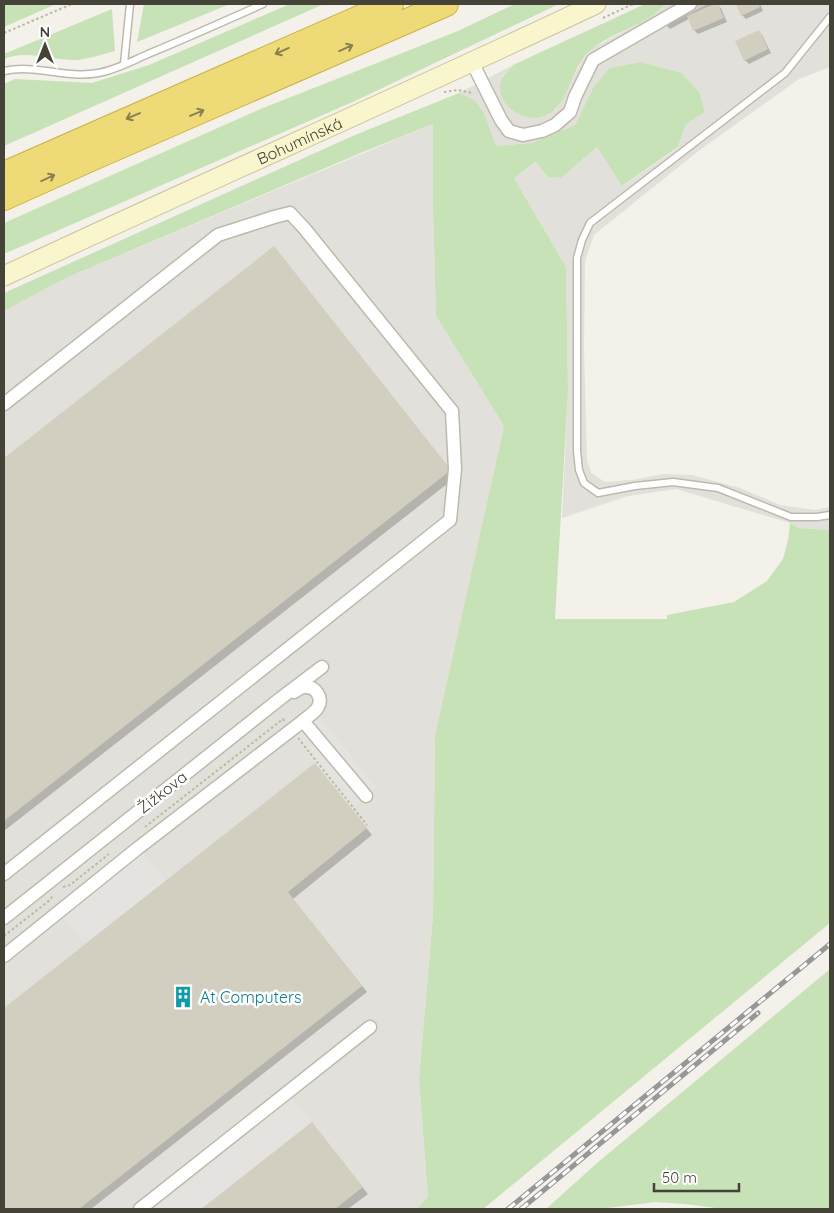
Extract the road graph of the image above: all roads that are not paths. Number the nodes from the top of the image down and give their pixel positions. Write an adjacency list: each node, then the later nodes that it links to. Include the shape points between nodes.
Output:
1 (130, 4): 9 (lane)
2 (263, 4): 9 (lane)
3 (391, 4): 11 (highway, one-way to 11)
4 (446, 4): 12 (highway, one-way to 4)
5 (596, 4): 8 (main road, Bohumínská)
6 (690, 4): 8 (street, via 594,60 570,112 542,131 523,136 509,131)
7 (830, 17): 15 (lane, via 785,73 590,223 577,258 577,450 584,483 598,493 673,482 718,488 791,517)
8 (472, 62): 13 (main road, Bohumínská)
9 (124, 64): 10 (lane, via 84,75 30,69)
10 (4, 71)
11 (4, 174)
12 (4, 198)
13 (4, 276)
14 (4, 404): 20 (street, via 218,235 290,213 452,410 455,470 450,520)
15 (830, 514)
16 (322, 667): 17 (street, Žižkova)
17 (281, 698): 18 (street, via 305,687 316,691 319,706); 21 (street, Žižkova)
18 (303, 721): 19 (street); 22 (street)
19 (366, 796)
20 (4, 874)
21 (4, 918)
22 (4, 956)
23 (370, 1027): 24 (street)
24 (140, 1209)

